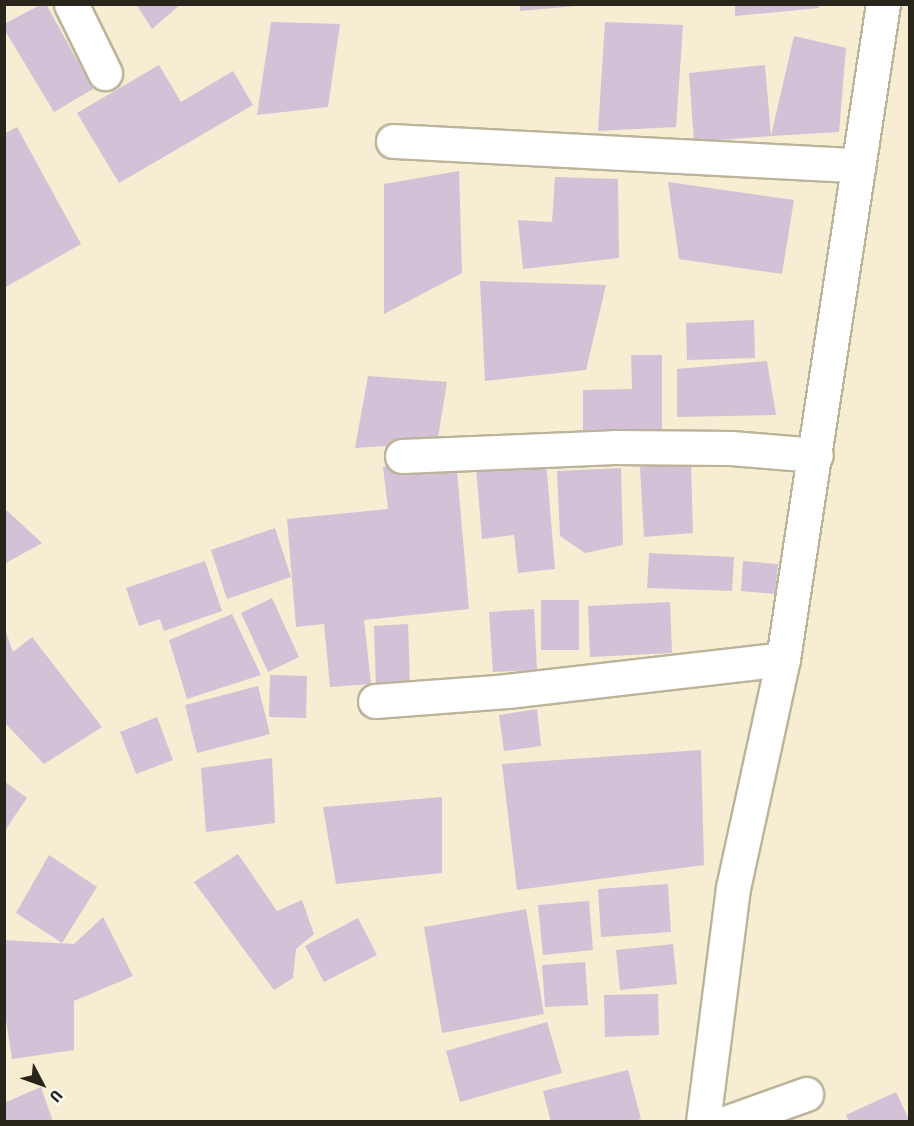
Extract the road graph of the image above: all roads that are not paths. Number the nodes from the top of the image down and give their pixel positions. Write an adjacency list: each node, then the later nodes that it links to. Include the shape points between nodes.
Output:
1 (71, 4): 3 (street)
2 (883, 4): 5 (street)
3 (105, 73)
4 (393, 141): 5 (street)
5 (858, 165): 6 (street)
6 (816, 455): 7 (street, via 731,448 614,447); 8 (street)
7 (402, 456)
8 (783, 659): 9 (street, via 507,691); 11 (street, via 733,888)
9 (375, 701)
10 (806, 1094): 12 (street)
11 (703, 1122)
12 (728, 1122)

